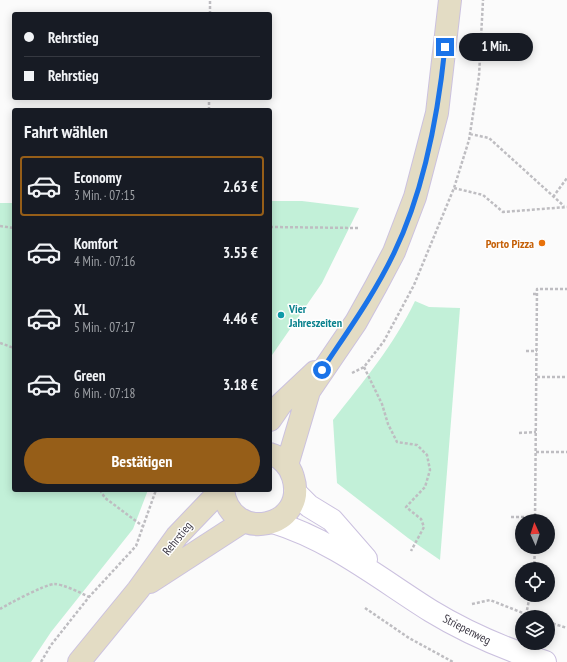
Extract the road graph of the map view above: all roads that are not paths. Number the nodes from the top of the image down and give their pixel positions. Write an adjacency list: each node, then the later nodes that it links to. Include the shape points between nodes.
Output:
1 (450, 0): 2 (street, via 437,113 415,197 394,252 356,322)
2 (329, 360): 3 (street, via 281,404); 4 (street, via 309,391)
3 (272, 417)
4 (279, 460): 7 (street, via 292,473)
5 (220, 492): 11 (street, Rehrstieg, via 177,536)
6 (222, 492): 8 (street, via 228,508)
7 (295, 492): 9 (street, via 289,509); 10 (street, Striepenweg, via 309,506 332,520)
8 (244, 521): 9 (street, via 264,525); 11 (street, Rehrstieg)
9 (274, 522): 10 (street, Striepenweg, via 297,529 328,544)
10 (393, 587): 13 (street, Striepenweg, via 482,638)
11 (138, 590): 12 (street, Rehrstieg)
12 (79, 662)
13 (545, 662)

